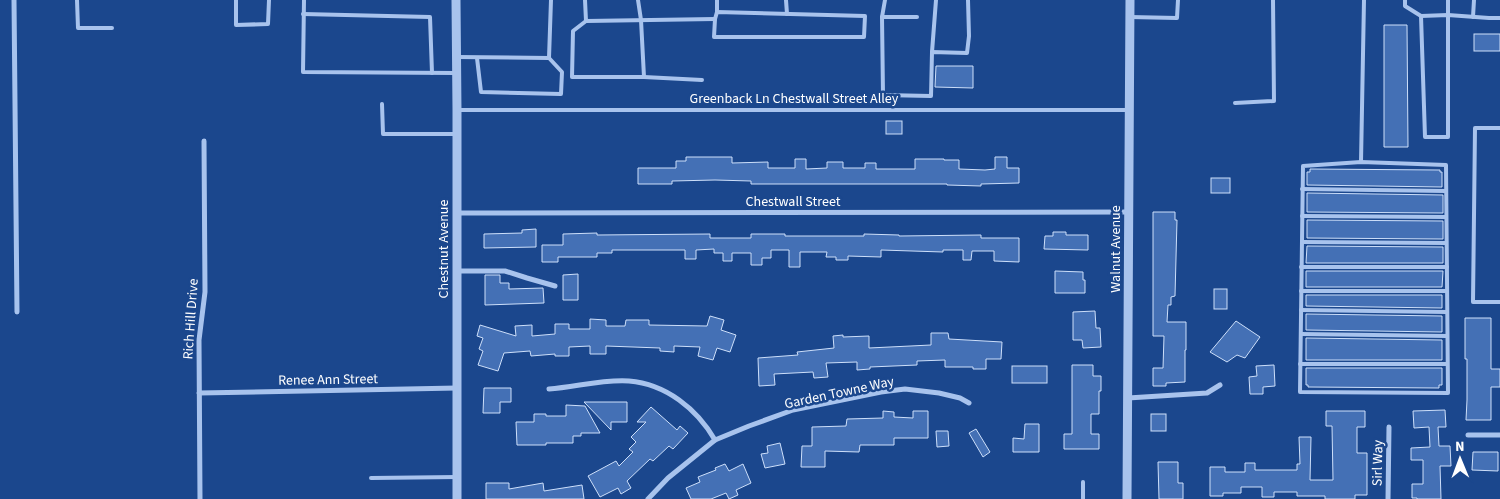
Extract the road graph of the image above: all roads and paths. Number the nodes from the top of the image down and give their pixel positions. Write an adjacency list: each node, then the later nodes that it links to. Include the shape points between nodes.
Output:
1 (14, 0): 68 (street)
2 (77, 0): 35 (lane, via 78,28)
3 (236, 0): 4 (lane, via 236,25 268,24)
4 (269, 0)
5 (304, 0): 23 (lane)
6 (456, 0): 37 (street, Chestnut Avenue)
7 (551, 0): 39 (lane)
8 (586, 0): 34 (lane)
9 (638, 0): 33 (lane)
10 (717, 0): 22 (lane)
11 (786, 0): 24 (lane)
12 (885, 0): 26 (lane)
13 (936, 0): 36 (lane)
14 (968, 0): 36 (lane, via 966,53)
15 (1130, 0): 29 (street, Walnut Avenue)
16 (1178, 0): 29 (lane, via 1177,18)
17 (1273, 0): 44 (lane, via 1274,101)
18 (1364, 0): 51 (lane)
19 (1405, 0): 27 (lane, via 1405,6)
20 (1448, 0): 25 (lane)
21 (1474, 0): 30 (lane)
22 (717, 12): 24 (lane); 32 (lane)
23 (303, 14): 41 (lane, via 430,17); 41 (lane, via 303,72)
24 (787, 14): 32 (lane, via 865,16 864,37 714,36)
25 (1448, 15): 27 (lane); 27 (lane, via 1448,138 1425,137); 30 (lane)
26 (882, 16): 28 (lane); 36 (lane, via 883,95 931,96)
27 (1421, 16)
28 (917, 17)
29 (1130, 17): 47 (street, Walnut Avenue)
30 (1473, 17): 31 (lane)
31 (1500, 18)
32 (715, 19): 33 (lane)
33 (641, 20): 34 (lane); 42 (lane)
34 (586, 21): 42 (lane, via 573,31 572,77)
35 (112, 28)
36 (932, 52)
37 (457, 58): 38 (lane); 40 (street, Chestnut Avenue)
38 (477, 58): 39 (lane); 39 (lane, via 481,92 561,94 562,72)
39 (550, 58)
40 (457, 72): 41 (lane); 46 (street, Chestnut Avenue)
41 (432, 73)
42 (644, 77): 43 (lane)
43 (702, 80)
44 (1235, 103)
45 (382, 104): 49 (lane, via 383,134)
46 (457, 110): 47 (lane, Greenback Ln Chestwall Street Alley); 49 (street, Chestnut Avenue)
47 (1130, 110): 54 (street, Walnut Avenue)
48 (1500, 128): 66 (lane, via 1475,128 1473,302)
49 (457, 134): 55 (street, Chestnut Avenue)
50 (204, 141): 77 (street, Rich Hill Drive, via 205,292 198,340)
51 (1362, 162): 52 (lane, via 1303,166); 53 (lane, via 1446,165)
52 (1302, 189): 53 (lane); 56 (lane)
53 (1446, 191): 57 (lane)
54 (1129, 212): 55 (street, Chestwall Street); 78 (street, Walnut Avenue)
55 (457, 213): 62 (street, Chestnut Avenue)
56 (1302, 216): 57 (lane); 58 (lane)
57 (1446, 217): 59 (lane)
58 (1302, 242): 59 (lane); 60 (lane)
59 (1446, 243): 61 (lane)
60 (1302, 267): 61 (lane); 64 (lane)
61 (1447, 267): 65 (lane)
62 (457, 271): 63 (street, via 505,271); 75 (street, Chestnut Avenue)
63 (555, 286)
64 (1301, 291): 65 (lane); 67 (lane)
65 (1447, 291): 69 (lane)
66 (1500, 302)
67 (1301, 310): 69 (lane); 70 (lane)
68 (17, 312)
69 (1447, 312): 71 (lane)
70 (1301, 334): 71 (lane); 72 (lane)
71 (1447, 336): 73 (lane)
72 (1300, 364): 73 (lane); 73 (lane, via 1300,392 1448,393)
73 (1448, 364)
74 (1220, 386): 78 (street, via 1207,393)
75 (457, 388): 77 (street, Renee Ann Street); 84 (street, Chestnut Avenue)
76 (549, 389): 83 (street, via 608,381 649,385 669,393 694,412)
77 (199, 393): 87 (street, Rich Hill Drive)
78 (1128, 398): 91 (street, Walnut Avenue)
79 (970, 403): 83 (street, Garden Towne Way, via 924,391 881,392 793,410)
80 (1389, 427): 92 (street, Sirl Way)
81 (1468, 435): 82 (street)
82 (1500, 435)
83 (714, 440): 89 (street, Garden Towne Way)
84 (457, 477): 85 (lane); 88 (street, Chestnut Avenue)
85 (371, 478)
86 (1083, 482): 90 (lane)
87 (200, 499)
88 (457, 499)
89 (648, 499)
90 (1083, 499)
91 (1126, 499)
92 (1388, 499)

